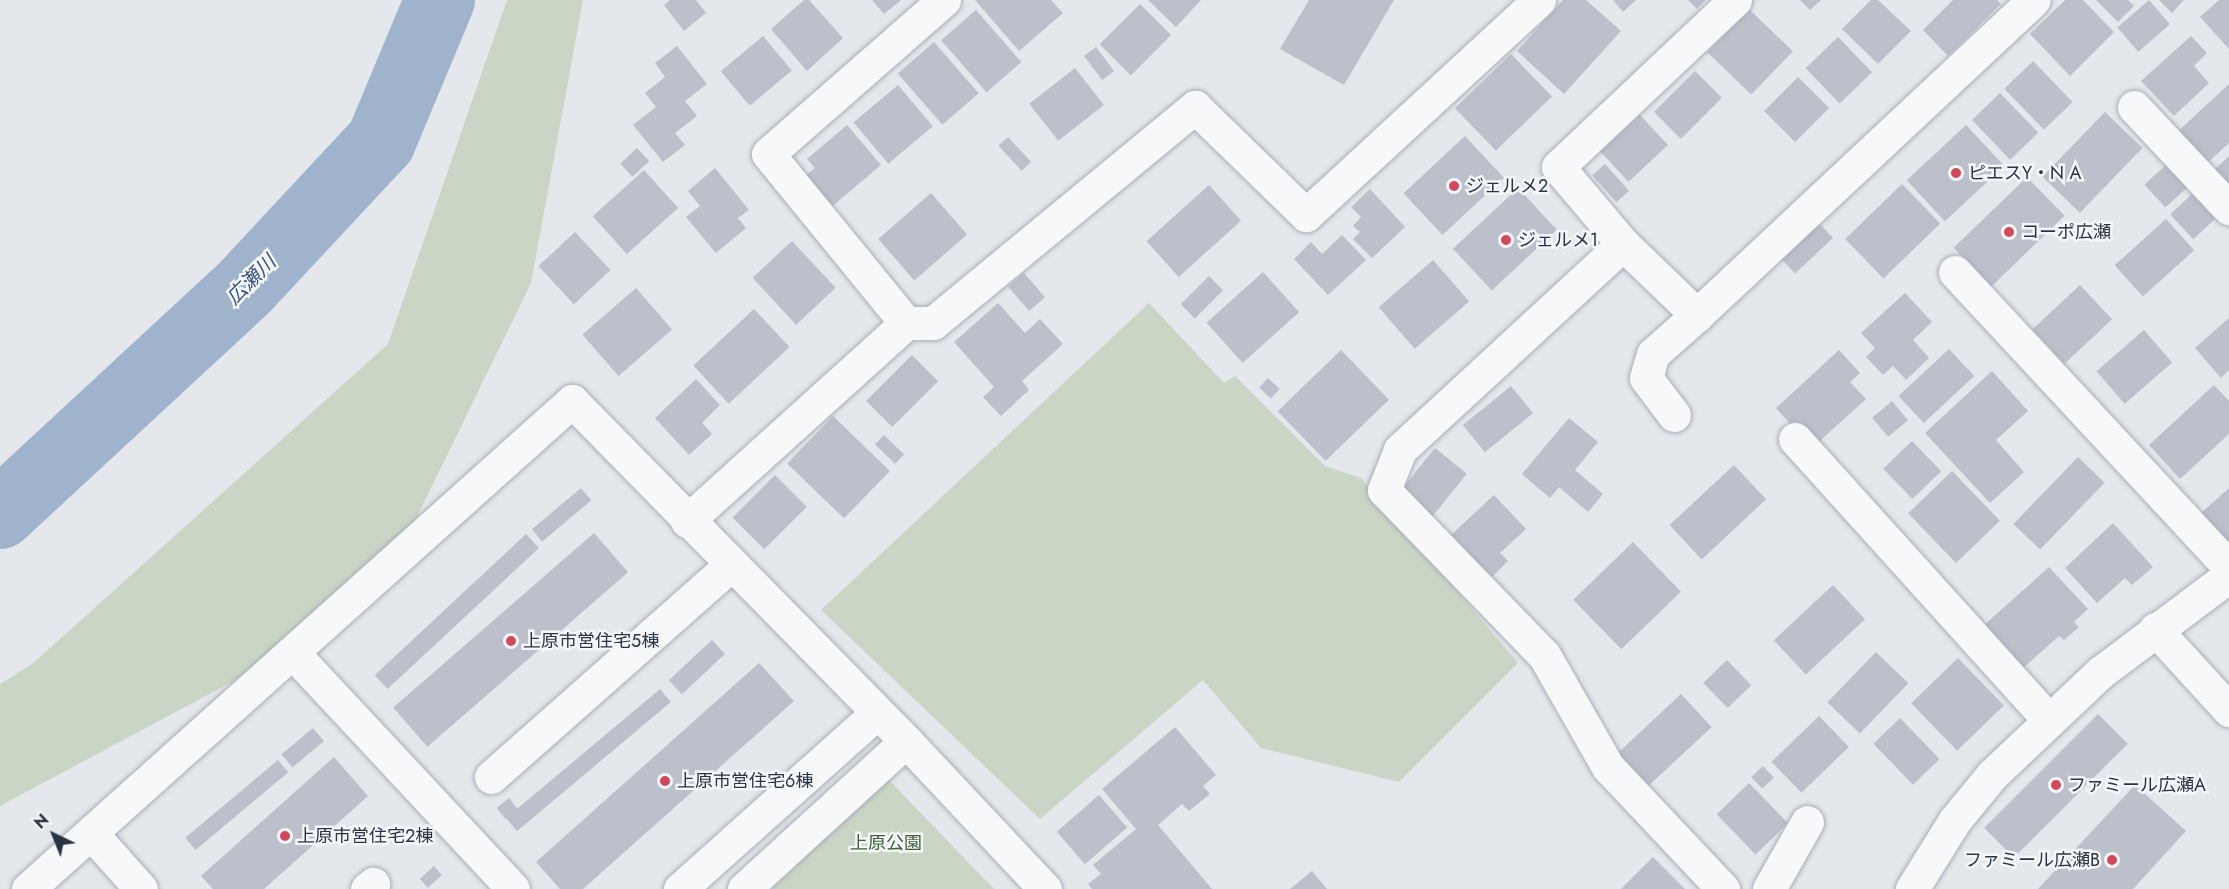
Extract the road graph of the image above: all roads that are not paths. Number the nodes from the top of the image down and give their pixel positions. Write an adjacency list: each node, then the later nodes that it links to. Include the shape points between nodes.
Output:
1 (944, 0): 10 (street, via 768,153)
2 (1539, 0): 10 (street, via 1306,216 1195,108 933,323)
3 (1735, 0): 7 (street, via 1558,167)
4 (2034, 0): 9 (street)
5 (2134, 107): 6 (street)
6 (2229, 208)
7 (1623, 244): 9 (street); 32 (street, via 1400,450 1384,490 1544,655 1608,767)
8 (1955, 272): 15 (street)
9 (1697, 315): 11 (street, via 1653,354 1646,378)
10 (906, 323): 13 (street)
11 (1674, 415)
12 (1795, 439): 21 (street)
13 (687, 521): 14 (street); 18 (street, via 572,401)
14 (731, 565): 20 (street); 23 (street)
15 (2229, 567)
16 (2229, 576): 17 (street)
17 (2155, 629): 19 (street); 21 (street)
18 (294, 654): 25 (street); 28 (street)
19 (2229, 710)
20 (878, 713): 22 (street); 29 (street)
21 (2049, 720): 34 (street, via 1992,774 1955,820)
22 (906, 741): 30 (street); 31 (street)
23 (491, 777)
24 (1807, 822): 33 (street)
25 (91, 833): 26 (street); 27 (street)
26 (28, 889)
27 (141, 889)
28 (513, 889)
29 (680, 889)
30 (744, 889)
31 (1045, 889)
32 (1723, 889)
33 (1769, 889)
34 (1912, 889)

